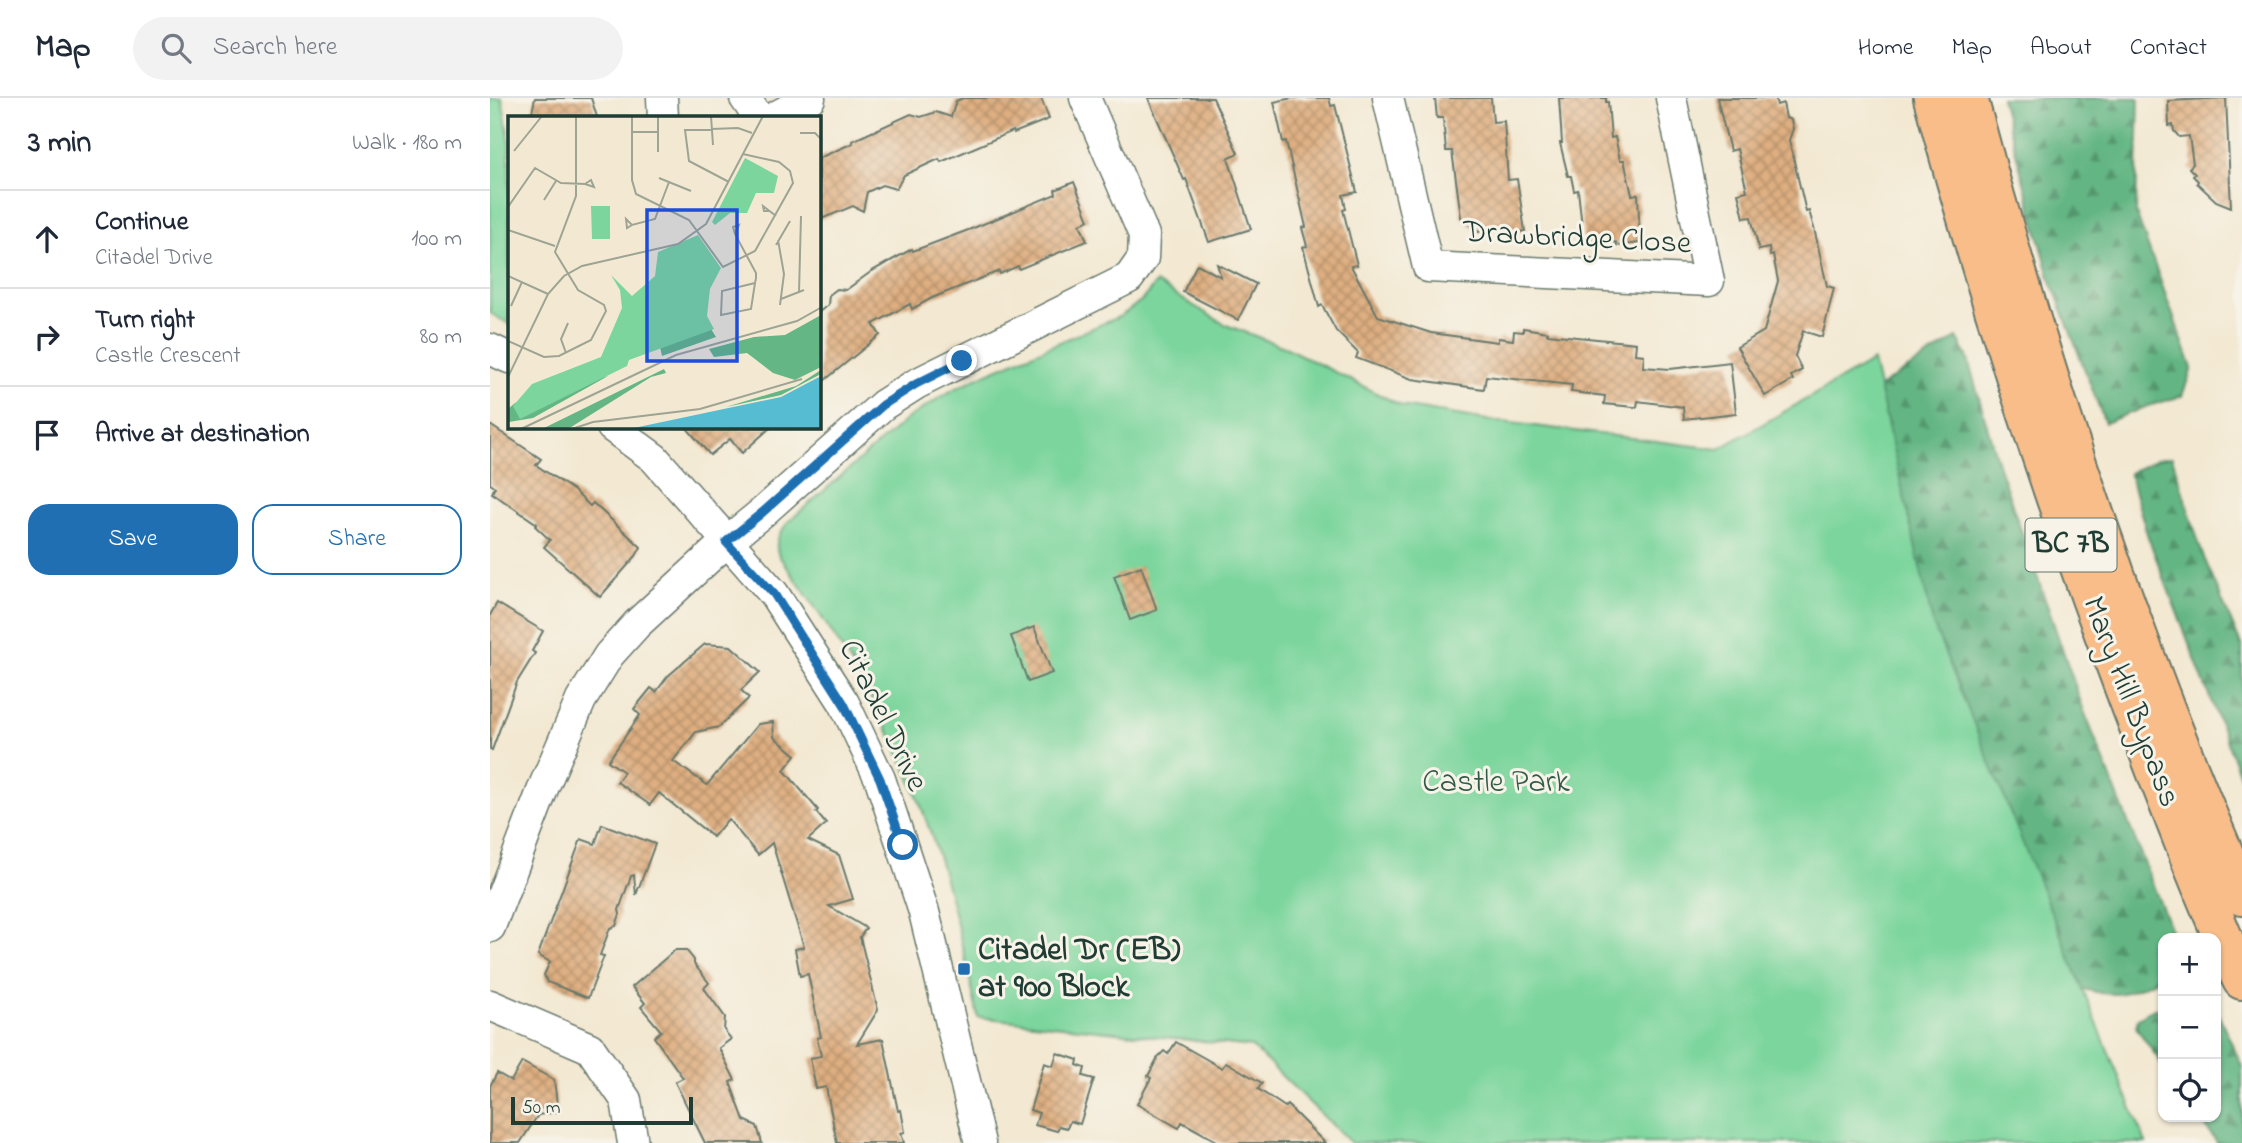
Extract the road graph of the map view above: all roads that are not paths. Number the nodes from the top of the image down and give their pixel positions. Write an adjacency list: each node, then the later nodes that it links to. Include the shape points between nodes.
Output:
1 (662, 98): 9 (street)
2 (745, 98): 10 (street)
3 (810, 98): 11 (street)
4 (1084, 98): 15 (street, via 1144,235 1143,258 1129,278 916,384 883,405)
5 (1388, 98): 6 (street, Drawbridge Close, via 1429,267 1709,281)
6 (1671, 98)
7 (1933, 98): 18 (highway, Mary Hill Bypass / BC 7B, via 1992,303 2060,513 2168,803)
8 (1968, 98): 16 (highway, Mary Hill Bypass / BC 7B, via 2068,435 2164,702)
9 (663, 116)
10 (757, 116)
11 (777, 116)
12 (490, 349): 13 (street)
13 (508, 358)
14 (615, 429): 15 (street, Citadel Drive, via 654,458)
15 (726, 542): 17 (street, via 637,624 594,676 544,786); 21 (street, Citadel Drive, via 774,594 803,638 844,704 880,779 924,912)
16 (2242, 896)
17 (490, 927)
18 (2242, 979)
19 (490, 1004): 20 (street, via 590,1048 626,1100)
20 (633, 1143)
21 (980, 1143)

